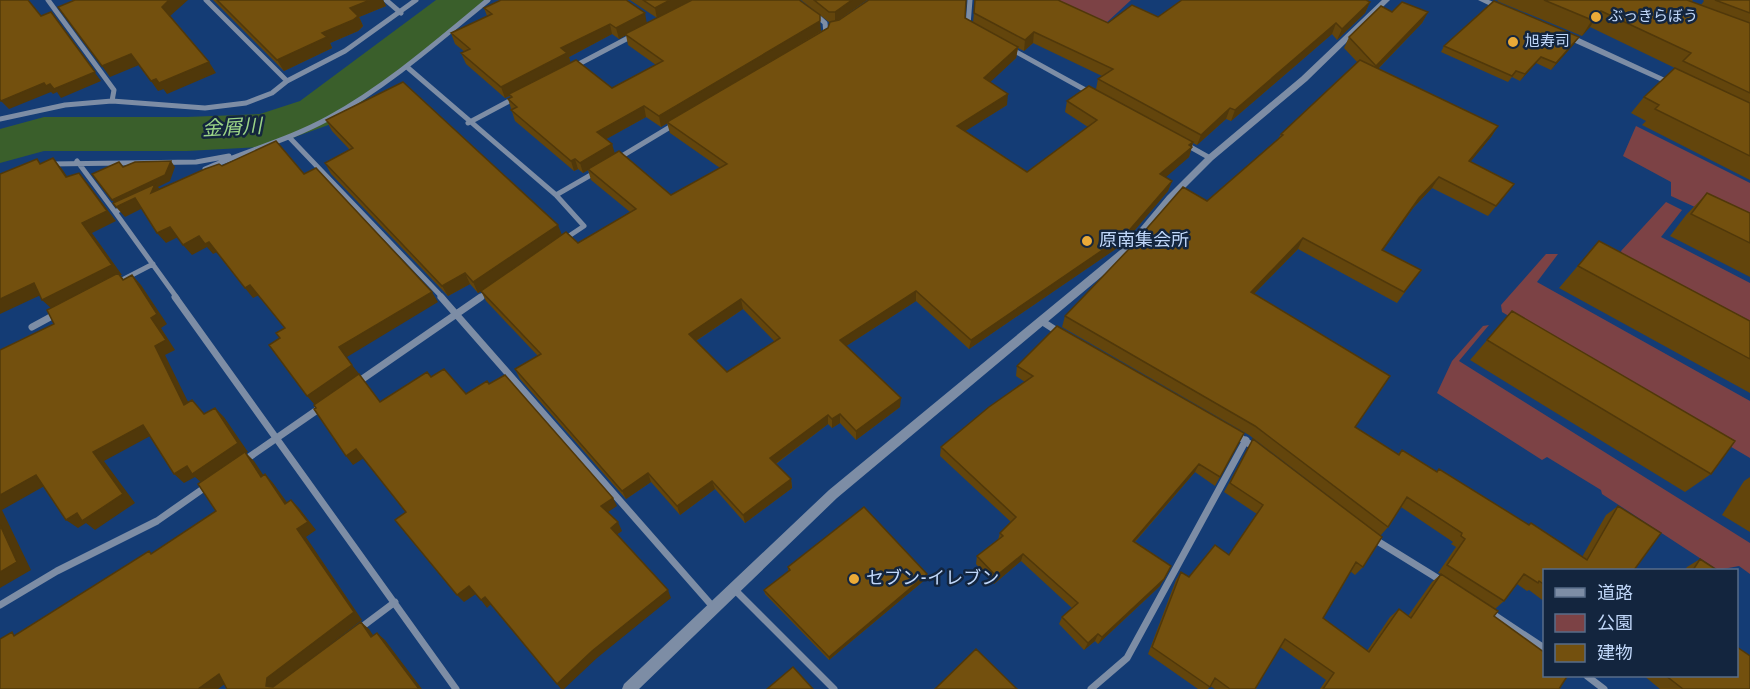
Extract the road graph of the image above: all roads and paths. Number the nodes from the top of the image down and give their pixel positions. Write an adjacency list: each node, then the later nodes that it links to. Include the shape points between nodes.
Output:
1 (48, 0): 25 (street, via 114,90)
2 (206, 0): 21 (street)
3 (386, 0): 10 (street)
4 (416, 0): 10 (street)
5 (488, 0): 19 (street)
6 (970, 0): 14 (street, via 968,26)
7 (1386, 0): 32 (street, via 1304,79)
8 (1482, 0): 11 (street)
9 (809, 10): 13 (street, via 825,23)
10 (401, 13): 21 (street, via 345,51)
11 (1514, 14)
12 (837, 27): 13 (street)
13 (825, 28): 17 (street, via 826,34)
14 (979, 32)
15 (1557, 32): 22 (street)
16 (635, 34): 20 (street)
17 (816, 40)
18 (1000, 43): 24 (street)
19 (406, 68): 28 (street); 29 (street, via 329,118)
20 (572, 68)
21 (287, 81): 25 (street, via 272,93 246,104 205,108)
22 (1686, 90)
23 (520, 95): 28 (street)
24 (1094, 95)
25 (112, 100): 26 (street)
26 (0, 118)
27 (686, 118): 36 (street)
28 (468, 123): 36 (street)
29 (289, 137): 31 (street); 44 (street)
30 (1178, 141): 32 (street)
31 (238, 154): 33 (street, via 196,162); 35 (street)
32 (1210, 158): 45 (street, via 1128,249)
33 (77, 161): 34 (street); 38 (street)
34 (40, 165)
35 (197, 173)
36 (556, 195): 39 (street, via 584,226)
37 (135, 202): 38 (street)
38 (115, 212): 40 (street)
39 (555, 246)
40 (153, 264): 41 (street); 51 (street)
41 (112, 285)
42 (496, 287): 44 (street)
43 (62, 311): 46 (street)
44 (458, 314): 48 (street); 62 (street)
45 (1043, 322): 47 (street); 58 (street, via 833,494)
46 (32, 327)
47 (1063, 334)
48 (354, 385)
49 (325, 404): 51 (street)
50 (1226, 428): 52 (street)
51 (278, 437): 54 (street); 59 (street)
52 (1246, 440): 53 (street); 69 (street, via 1127,658)
53 (1264, 454)
54 (241, 463)
55 (213, 482): 61 (street, via 157,521 57,571)
56 (1365, 531): 57 (street)
57 (1450, 586)
58 (735, 589): 62 (street); 68 (street)
59 (394, 602): 63 (street); 66 (street)
60 (1479, 604): 64 (street)
61 (0, 605)
62 (714, 608): 67 (street)
63 (347, 638)
64 (1543, 647)
65 (1589, 677): 70 (street)
66 (456, 689)
67 (629, 689)
68 (834, 689)
69 (1091, 689)
70 (1604, 689)

